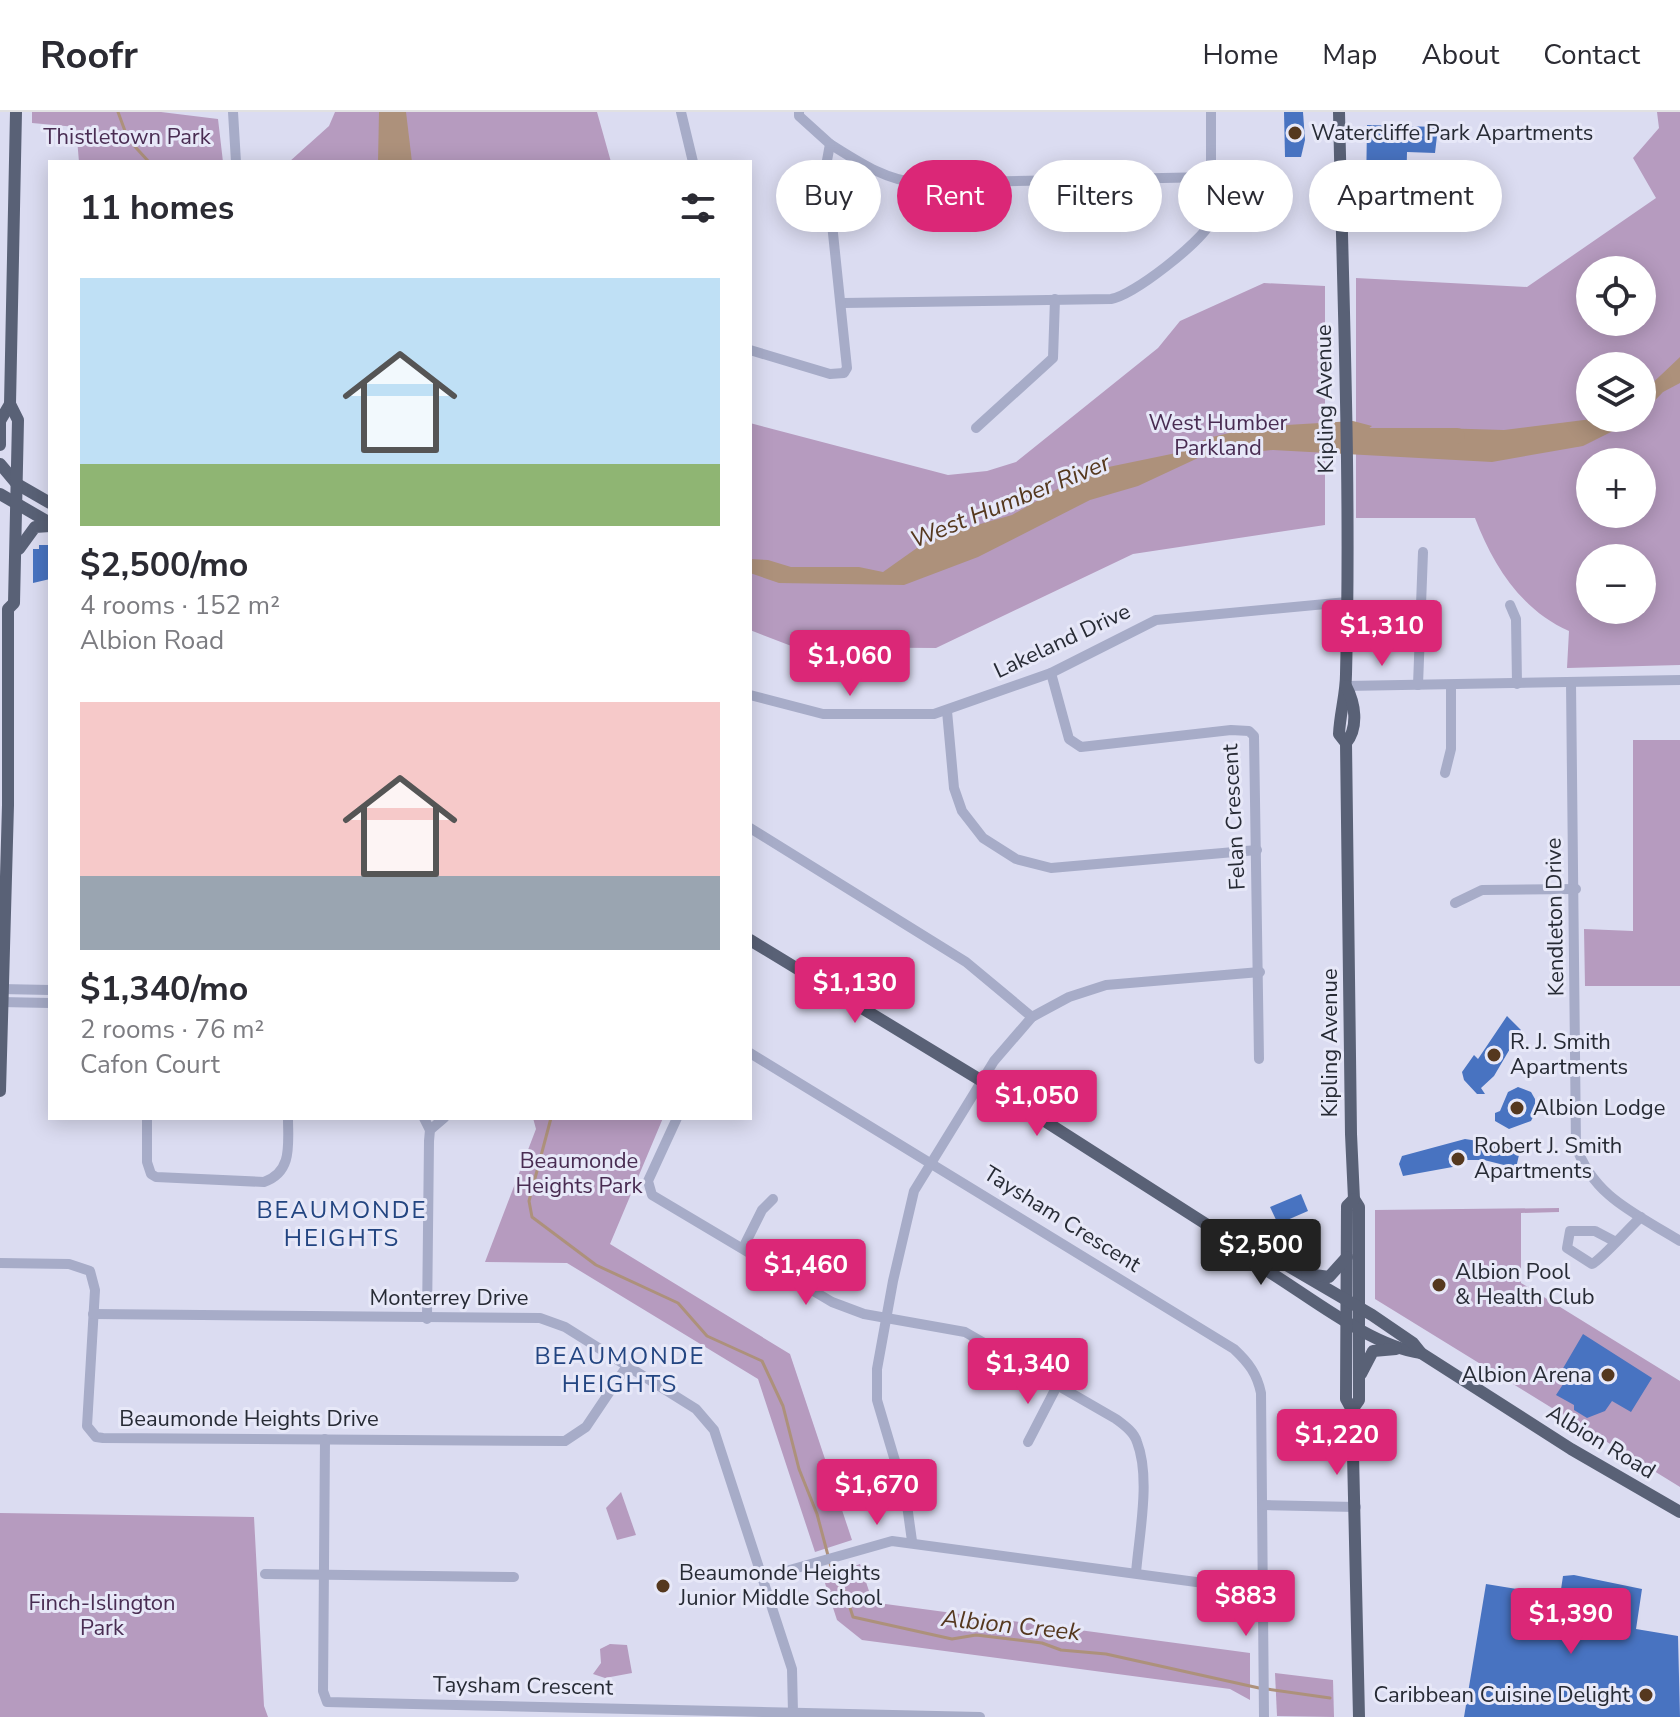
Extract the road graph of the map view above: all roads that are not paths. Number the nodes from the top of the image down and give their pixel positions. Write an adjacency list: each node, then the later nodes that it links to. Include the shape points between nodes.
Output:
1 (16, 112): 17 (main road, via 11,381)
2 (233, 112): 9 (street)
3 (681, 112): 10 (street)
4 (785, 112): 7 (street)
5 (1211, 112): 11 (street)
6 (1339, 112): 29 (main road, Kipling Avenue)
7 (799, 114): 8 (street)
8 (830, 144): 12 (street, via 895,181); 15 (street, via 826,166)
9 (236, 160)
10 (693, 160)
11 (1212, 160)
12 (1178, 178)
13 (1205, 232): 14 (street, via 1129,294)
14 (1055, 299): 15 (street); 18 (street, via 1053,358)
15 (843, 303): 16 (street, via 848,358 844,373 830,374)
16 (752, 351)
17 (5, 406): 19 (main road); 21 (main road, via 18,420)
18 (976, 428)
19 (0, 445)
20 (0, 464): 21 (main road)
21 (17, 484): 23 (main road); 24 (main road)
22 (0, 494): 24 (main road)
23 (48, 502)
24 (17, 505): 25 (main road); 28 (main road)
25 (48, 524)
26 (48, 525): 28 (main road, via 27,533)
27 (1423, 552): 36 (street)
28 (16, 555): 31 (main road, via 14,603)
29 (1347, 602): 32 (street, Lakeland Drive, via 1156,620); 38 (main road, Kipling Avenue)
30 (1510, 605): 35 (street, via 1516,619)
31 (4, 612): 42 (main road)
32 (1051, 673): 40 (street, Lakeland Drive); 44 (street, Felan Crescent, via 1069,739 1081,747 1249,731 1254,741)
33 (1680, 680): 34 (street)
34 (1571, 683): 35 (street); 45 (street, Kendleton Drive)
35 (1517, 684): 37 (street)
36 (1418, 685): 37 (street); 38 (street)
37 (1451, 685): 41 (street, via 1451,749)
38 (1346, 686): 66 (main road, Kipling Avenue, via 1354,701 1353,734 1346,743)
39 (752, 696): 40 (street, Lakeland Drive, via 823,714)
40 (947, 711): 44 (street, via 954,788 962,811 983,838 1016,859 1051,868)
41 (1445, 773)
42 (4, 804): 47 (main road)
43 (752, 829): 53 (street, via 966,962)
44 (1257, 850): 49 (street, Felan Crescent)
45 (1576, 889): 46 (street, via 1482,890); 67 (street, Kendleton Drive, via 1576,1146 1600,1189)
46 (1455, 903)
47 (2, 917): 51 (main road)
48 (752, 941): 56 (main road, Albion Road)
49 (1260, 972): 53 (street, via 1106,985); 55 (street, Felan Crescent)
50 (48, 990): 51 (street)
51 (1, 996): 52 (street); 57 (main road)
52 (48, 1003)
53 (1032, 1017): 56 (street)
54 (752, 1054): 64 (street, Taysham Crescent)
55 (1259, 1059)
56 (982, 1081): 64 (street); 71 (main road, Albion Road)
57 (0, 1091)
58 (147, 1120): 59 (street, via 147,1162 156,1177 264,1182 274,1179 287,1161)
59 (288, 1120)
60 (425, 1120): 63 (street)
61 (442, 1120): 63 (street)
62 (676, 1120): 70 (street, via 648,1181 650,1191)
63 (430, 1130): 79 (street)
64 (932, 1162): 78 (street, via 914,1191); 90 (street, Taysham Crescent, via 1248,1362 1261,1393)
65 (773, 1199): 70 (street)
66 (1354, 1199): 72 (main road, Kipling Avenue, via 1347,1206); 76 (main road, Kipling Avenue, via 1359,1207)
67 (1641, 1217): 68 (street); 69 (street, Kendleton Drive)
68 (1614, 1241): 68 (street, via 1595,1231 1570,1231 1566,1240 1567,1248 1592,1264)
69 (1680, 1241)
70 (743, 1248): 78 (street, via 832,1302)
71 (1256, 1256): 74 (main road, Albion Road, via 1271,1256); 80 (main road, Albion Road, via 1263,1268)
72 (1347, 1257): 74 (main road, via 1329,1277); 75 (main road, Kipling Avenue)
73 (0, 1263): 77 (street, Beaumonde Heights Drive, via 85,1268 94,1280)
74 (1302, 1273): 75 (main road, Albion Road)
75 (1347, 1301): 76 (main road, Albion Road); 80 (main road, Kipling Avenue)
76 (1360, 1309): 81 (main road, Kipling Avenue); 83 (main road, Albion Road)
77 (93, 1314): 79 (street, Monterrey Drive); 88 (street, Beaumonde Heights Drive, via 87,1426 96,1437)
78 (886, 1316): 86 (street, via 965,1332); 93 (street, via 877,1400 906,1498)
79 (427, 1319): 84 (street, Monterrey Drive, via 540,1318 565,1327)
80 (1346, 1320): 81 (main road, Albion Road); 87 (main road, Kipling Avenue, via 1346,1399)
81 (1360, 1327): 82 (main road, Albion Road); 85 (main road, Kipling Avenue)
82 (1405, 1351): 83 (main road, Albion Road); 85 (main road, via 1373,1351)
83 (1421, 1353): 92 (main road, Albion Road)
84 (627, 1366): 88 (street, Beaumonde Heights Drive, via 586,1427 565,1441); 98 (street, Monterrey Drive, via 702,1413 714,1430)
85 (1359, 1376): 87 (main road, Kipling Avenue, via 1359,1400)
86 (1058, 1384): 89 (street); 94 (street, via 1116,1419 1137,1440 1142,1520)
87 (1352, 1410): 91 (main road, Kipling Avenue)
88 (325, 1439): 96 (street, Taysham Crescent)
89 (1028, 1442)
90 (1264, 1505): 91 (street); 99 (street, Taysham Crescent)
91 (1356, 1507): 103 (main road, Kipling Avenue)
92 (1680, 1512)
93 (912, 1541): 94 (street); 98 (street, via 892,1541)
94 (1136, 1573): 99 (street)
95 (265, 1574): 96 (street)
96 (323, 1575): 97 (street); 101 (street, Taysham Crescent, via 327,1702)
97 (514, 1577)
98 (765, 1577): 101 (street, Monterrey Drive, via 792,1669)
99 (1263, 1591): 100 (street, Taysham Crescent)
100 (1264, 1712)
101 (793, 1713): 102 (street, Taysham Crescent)
102 (980, 1717)
103 (1359, 1717)

